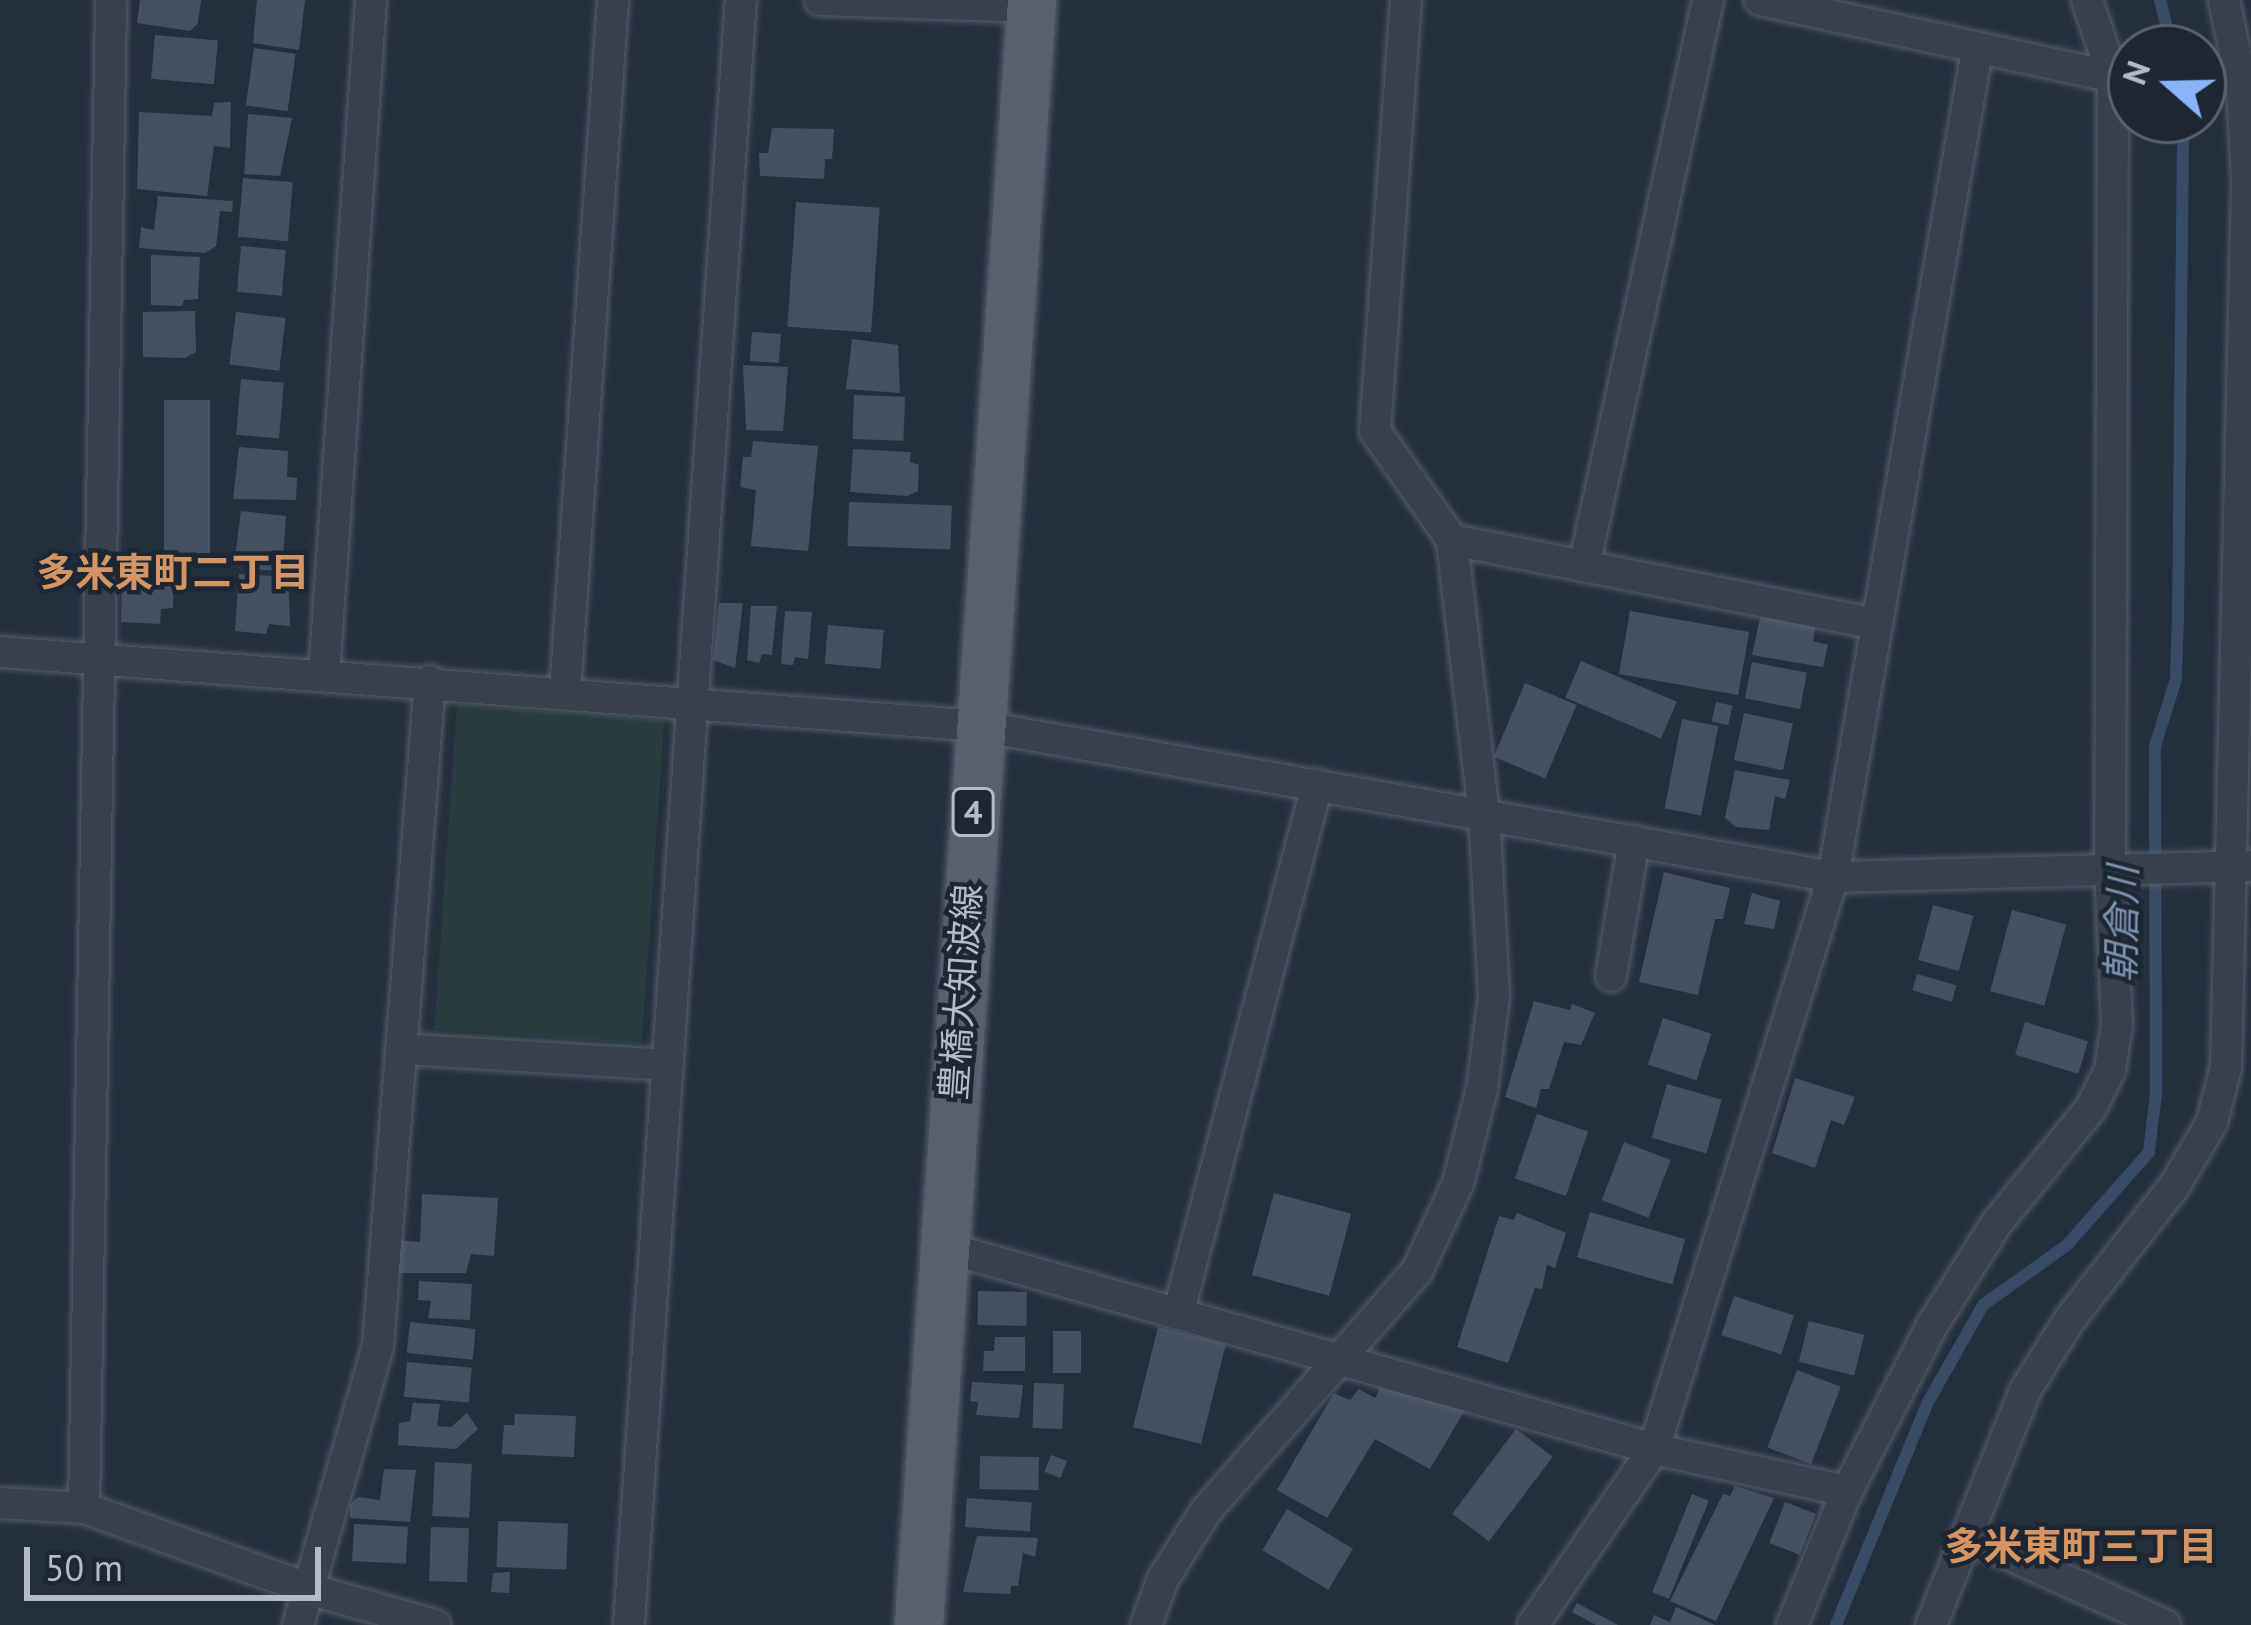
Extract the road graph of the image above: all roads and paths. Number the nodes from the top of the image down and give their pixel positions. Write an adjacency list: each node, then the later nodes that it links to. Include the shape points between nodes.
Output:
1 (111, 0): 20 (street)
2 (371, 0): 21 (street)
3 (613, 0): 23 (street)
4 (741, 0): 24 (street)
5 (820, 0): 11 (street)
6 (1406, 0): 16 (street, via 1375,431)
7 (1708, 0): 17 (street)
8 (1760, 0): 12 (street)
9 (2087, 0): 13 (street)
10 (2224, 0): 29 (street, via 2242,85 2247,182)
11 (1032, 3): 25 (main road, 豊橋大知波線 / 4)
12 (1977, 51): 14 (street); 18 (street)
13 (2107, 59)
14 (2107, 76)
15 (2114, 144): 30 (street)
16 (1452, 540): 17 (street); 27 (street)
17 (1584, 566): 18 (street)
18 (1877, 624): 31 (street)
19 (0, 652): 20 (street)
20 (100, 658): 21 (street); 41 (street)
21 (324, 674): 22 (street)
22 (430, 681): 23 (street); 33 (street)
23 (565, 692): 24 (street)
24 (693, 703): 25 (street); 34 (street)
25 (979, 726): 26 (street); 35 (main road, 豊橋大知波線 / 4)
26 (1317, 785): 27 (street); 36 (street)
27 (1484, 814): 28 (street); 37 (street, via 1494,996 1458,1183 1417,1271)
28 (1634, 841): 31 (street); 32 (street)
29 (2229, 867): 30 (street); 42 (street, via 2226,1067 2212,1122 2026,1389)
30 (2120, 870): 31 (street); 39 (street, via 2110,1070 2091,1108 1996,1224 1933,1324)
31 (1834, 877): 38 (street)
32 (1611, 976)
33 (401, 1049): 34 (street); 43 (street, via 378,1346)
34 (668, 1066): 46 (street)
35 (943, 1247): 36 (street); 47 (main road, 豊橋大知波線 / 4)
36 (1178, 1314): 37 (street)
37 (1343, 1360): 38 (street); 48 (street, via 1206,1511 1162,1579)
38 (1654, 1449): 39 (street); 49 (street)
39 (1847, 1491): 50 (street)
40 (0, 1503): 41 (street)
41 (84, 1508): 43 (street)
42 (1970, 1537): 51 (street); 52 (street)
43 (312, 1590): 44 (street); 45 (street)
44 (298, 1625)
45 (435, 1625)
46 (629, 1625)
47 (919, 1625)
48 (1145, 1625)
49 (1533, 1625)
50 (1792, 1625)
51 (1931, 1625)
52 (2165, 1625)

